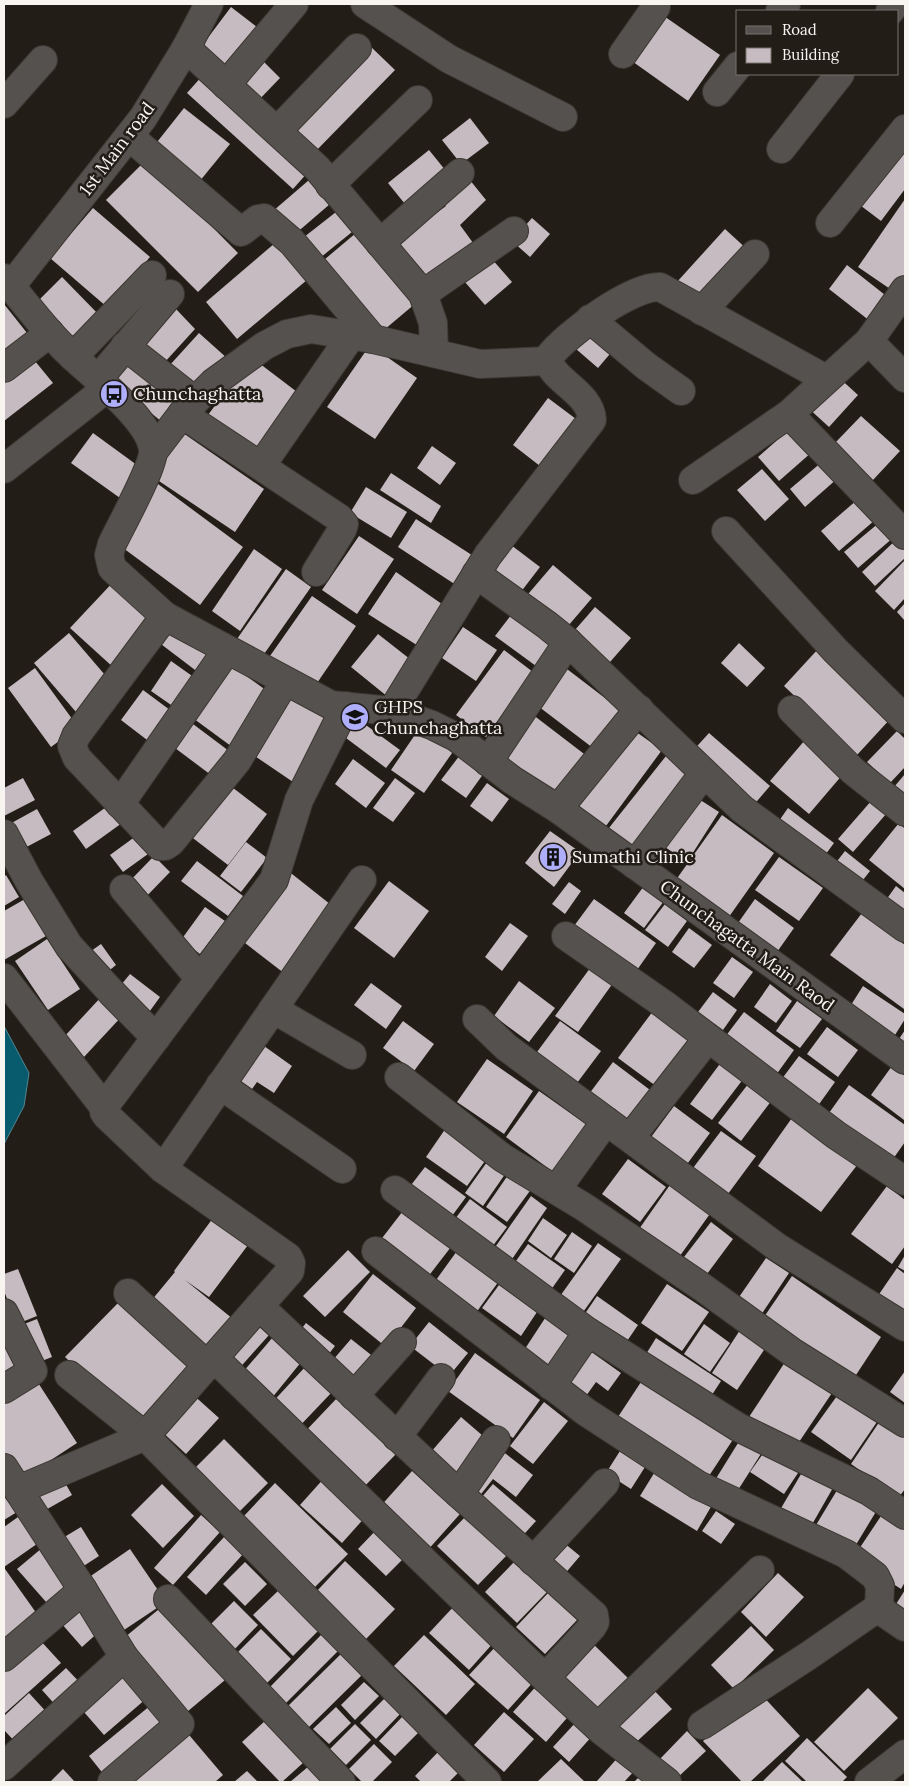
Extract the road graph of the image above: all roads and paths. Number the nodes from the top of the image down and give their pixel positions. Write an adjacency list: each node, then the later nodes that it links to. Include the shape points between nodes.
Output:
1 (209, 4): 5 (street, 1st Main road)
2 (294, 4): 11 (street)
3 (365, 4): 15 (street, via 449,59)
4 (655, 5): 7 (street)
5 (186, 48): 11 (street); 18 (street, 1st Main road)
6 (356, 48): 17 (street)
7 (623, 54)
8 (42, 60): 14 (street)
9 (736, 68): 12 (street)
10 (839, 75): 19 (street)
11 (226, 85): 17 (street)
12 (717, 92)
13 (418, 100): 21 (street)
14 (4, 104)
15 (563, 117)
16 (905, 129): 22 (street)
17 (277, 131): 21 (street, via 317,168)
18 (130, 137): 26 (street, 1st Main road); 32 (street, via 241,232 264,218 292,242)
19 (781, 149)
20 (460, 173): 24 (street)
21 (330, 185): 24 (street)
22 (830, 223)
23 (514, 231): 28 (street)
24 (380, 243): 28 (street)
25 (755, 254): 29 (street)
26 (7, 282): 31 (street)
27 (905, 290): 33 (street)
28 (422, 294): 35 (street, via 433,323)
29 (702, 311): 30 (street, via 660,287 650,287); 40 (street)
30 (590, 319): 37 (street, via 554,349); 42 (street)
31 (50, 333): 36 (street); 38 (street)
32 (362, 338): 35 (street, Chunchagatta Main Raod); 43 (street, Chunchagatta Main Raod, via 311,329 287,334 213,382); 46 (street)
33 (869, 341): 39 (street); 40 (street)
34 (125, 346): 36 (street, via 161,285); 41 (street); 43 (street)
35 (434, 353): 37 (street, Chunchagatta Main Raod, via 480,364)
36 (73, 357): 41 (street)
37 (548, 361): 52 (street, via 586,402 592,411 592,420)
38 (4, 368)
39 (905, 378)
40 (826, 379): 44 (street)
41 (103, 383): 45 (street, via 134,415 150,440); 47 (street)
42 (681, 391)
43 (189, 407): 45 (street, Chunchagatta Main Raod); 46 (street)
44 (789, 414): 48 (street); 50 (street)
45 (153, 452): 53 (street, Chunchagatta Main Raod, via 109,555 112,568)
46 (261, 466): 51 (street, via 344,524)
47 (4, 469)
48 (693, 480)
49 (726, 531): 61 (street, via 836,651)
50 (905, 535)
51 (316, 572)
52 (476, 574): 54 (street); 60 (street)
53 (165, 616): 55 (street, Chunchagatta Main Raod); 64 (street, via 76,736 72,746 76,758)
54 (568, 642): 58 (street); 62 (street)
55 (227, 650): 56 (street, Chunchagatta Main Raod); 64 (street)
56 (285, 680): 57 (street, Chunchagatta Main Raod, via 331,705); 64 (street, via 237,761 165,846 160,846)
57 (346, 706): 60 (street, Chunchagatta Main Raod); 74 (street, via 299,800 274,880)
58 (639, 709): 63 (street); 65 (street)
59 (792, 710): 66 (street, via 853,771)
60 (392, 711): 62 (street, Chunchagatta Main Raod, via 456,737)
61 (905, 719)
62 (488, 762): 65 (street, Chunchagatta Main Raod)
63 (704, 773): 68 (street); 71 (street, via 742,809)
64 (120, 804)
65 (558, 809): 68 (street, Chunchagatta Main Raod)
66 (905, 812)
67 (4, 834): 77 (street, via 69,946)
68 (635, 865): 80 (street, Chunchagatta Main Raod)
69 (362, 880): 75 (street)
70 (124, 889): 74 (street)
71 (905, 928)
72 (566, 936): 78 (street)
73 (4, 978): 83 (street)
74 (200, 979): 77 (street)
75 (273, 1009): 79 (street); 82 (street)
76 (477, 1020): 84 (street, via 506,1047)
77 (156, 1038): 83 (street)
78 (708, 1038): 85 (street); 88 (street, via 836,1136)
79 (352, 1055)
80 (905, 1060)
81 (399, 1077): 89 (street, via 503,1158)
82 (220, 1086): 86 (street); 87 (street)
83 (104, 1107): 86 (street, via 107,1116)
84 (606, 1122): 85 (street); 89 (street)
85 (630, 1138): 95 (street, via 777,1248)
86 (163, 1169): 93 (street, via 288,1257 290,1271)
87 (342, 1169)
88 (905, 1181)
89 (558, 1189): 104 (street, via 792,1352)
90 (395, 1190): 96 (street)
91 (376, 1252): 101 (street)
92 (128, 1293): 98 (street)
93 (259, 1306): 98 (street); 103 (street)
94 (4, 1313): 102 (street, via 32,1371)
95 (905, 1327)
96 (588, 1332): 101 (street); 112 (street, via 738,1427 869,1491)
97 (402, 1342): 103 (street)
98 (211, 1362): 105 (street); 121 (street)
99 (69, 1375): 105 (street)
100 (441, 1378): 106 (street)
101 (551, 1386): 117 (street, via 698,1486 846,1554 875,1576 880,1586)
102 (4, 1389)
103 (354, 1396): 106 (street)
104 (905, 1423)
105 (145, 1436): 110 (street); 128 (street)
106 (397, 1437): 111 (street)
107 (496, 1440): 111 (street)
108 (4, 1468): 110 (street)
109 (605, 1483): 113 (street)
110 (18, 1490): 115 (street)
111 (459, 1494): 113 (street)
112 (905, 1515)
113 (534, 1561): 121 (street, via 594,1615 595,1622)
114 (760, 1570): 123 (street)
115 (83, 1590): 119 (street); 120 (street)
116 (168, 1599): 127 (street)
117 (879, 1606): 118 (street); 122 (street)
118 (905, 1626)
119 (4, 1657)
120 (124, 1657): 125 (street); 126 (street, via 180,1724)
121 (545, 1678): 123 (street)
122 (702, 1724)
123 (598, 1728): 129 (street)
124 (905, 1754): 130 (street)
125 (4, 1766)
126 (112, 1782)
127 (341, 1782)
128 (487, 1782)
129 (667, 1782)
130 (869, 1782)

